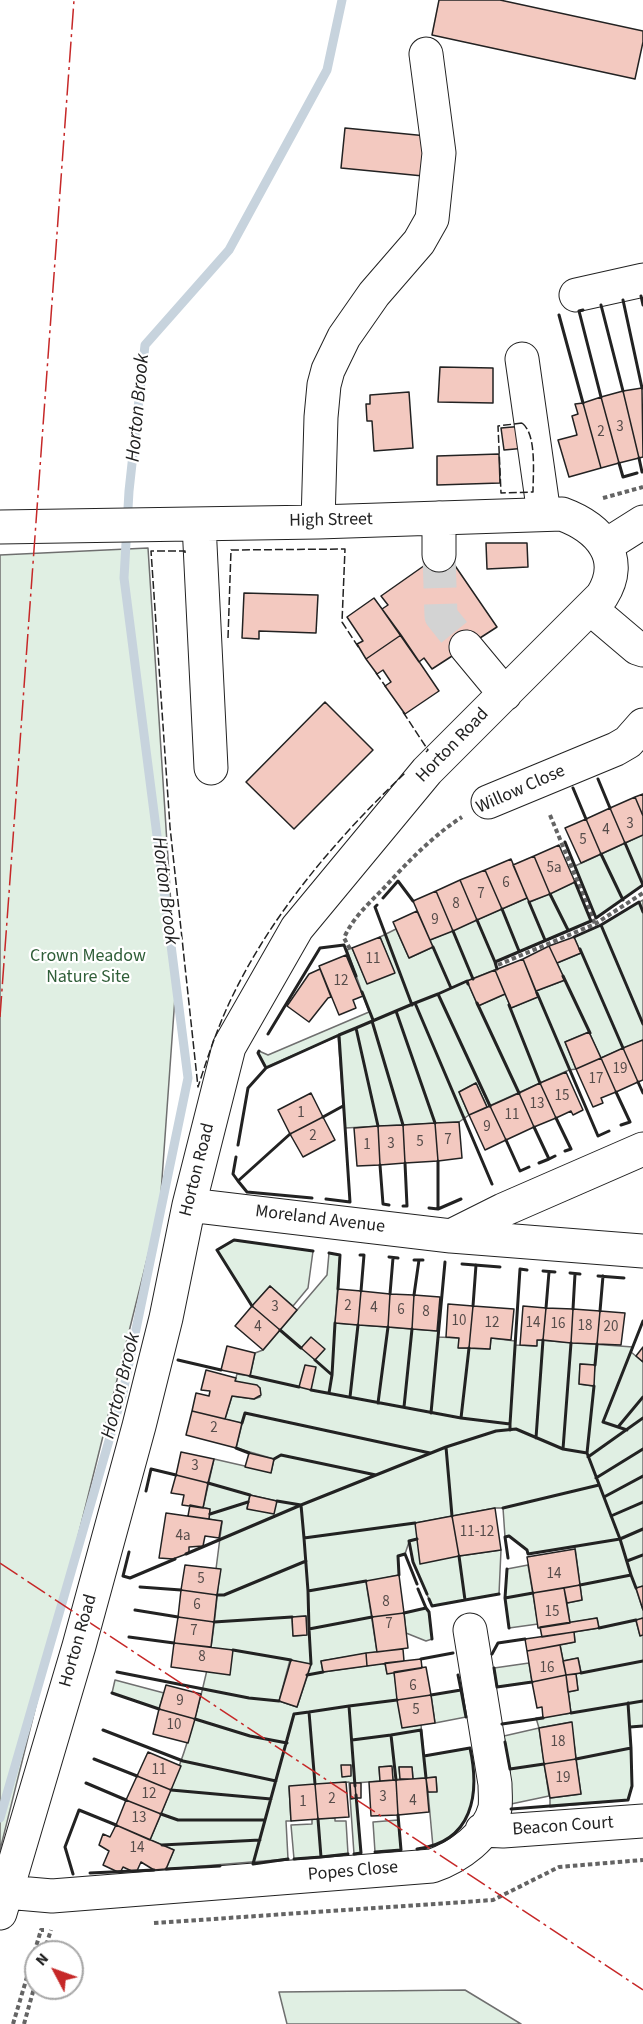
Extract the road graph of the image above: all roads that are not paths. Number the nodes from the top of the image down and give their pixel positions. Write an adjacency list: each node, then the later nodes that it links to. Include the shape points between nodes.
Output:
1 (426, 54): 7 (street, via 439,153 432,219 419,242 374,294 331,363 321,417)
2 (643, 280): 3 (street)
3 (576, 296)
4 (522, 359): 5 (street)
5 (544, 514): 6 (street, High Street); 11 (street, High Street, via 577,519)
6 (439, 518): 7 (street, High Street); 12 (street)
7 (318, 522): 9 (street, High Street)
8 (643, 522): 11 (street)
9 (199, 524): 10 (street, High Street); 18 (street)
10 (0, 527)
11 (605, 546): 13 (street, Horton Road, via 613,564 611,576)
12 (439, 555)
13 (591, 609): 15 (street); 16 (street, Horton Road)
14 (466, 647): 16 (street)
15 (643, 650)
16 (504, 694): 21 (street, Horton Road, via 427,771 297,928 229,1047)
17 (643, 725): 19 (street, Willow Close, via 628,742 615,749)
18 (211, 768)
19 (488, 802)
20 (643, 1149): 22 (street, via 503,1209)
21 (189, 1205): 22 (street, Moreland Avenue); 27 (street, Horton Road, via 139,1426)
22 (451, 1236): 23 (street, Moreland Avenue)
23 (643, 1251)
24 (470, 1630): 26 (street, Popes Close, via 495,1784 495,1806)
25 (643, 1821): 26 (street, Beacon Court)
26 (482, 1830): 27 (street, Popes Close, via 448,1860 432,1866)
27 (3, 1903)

